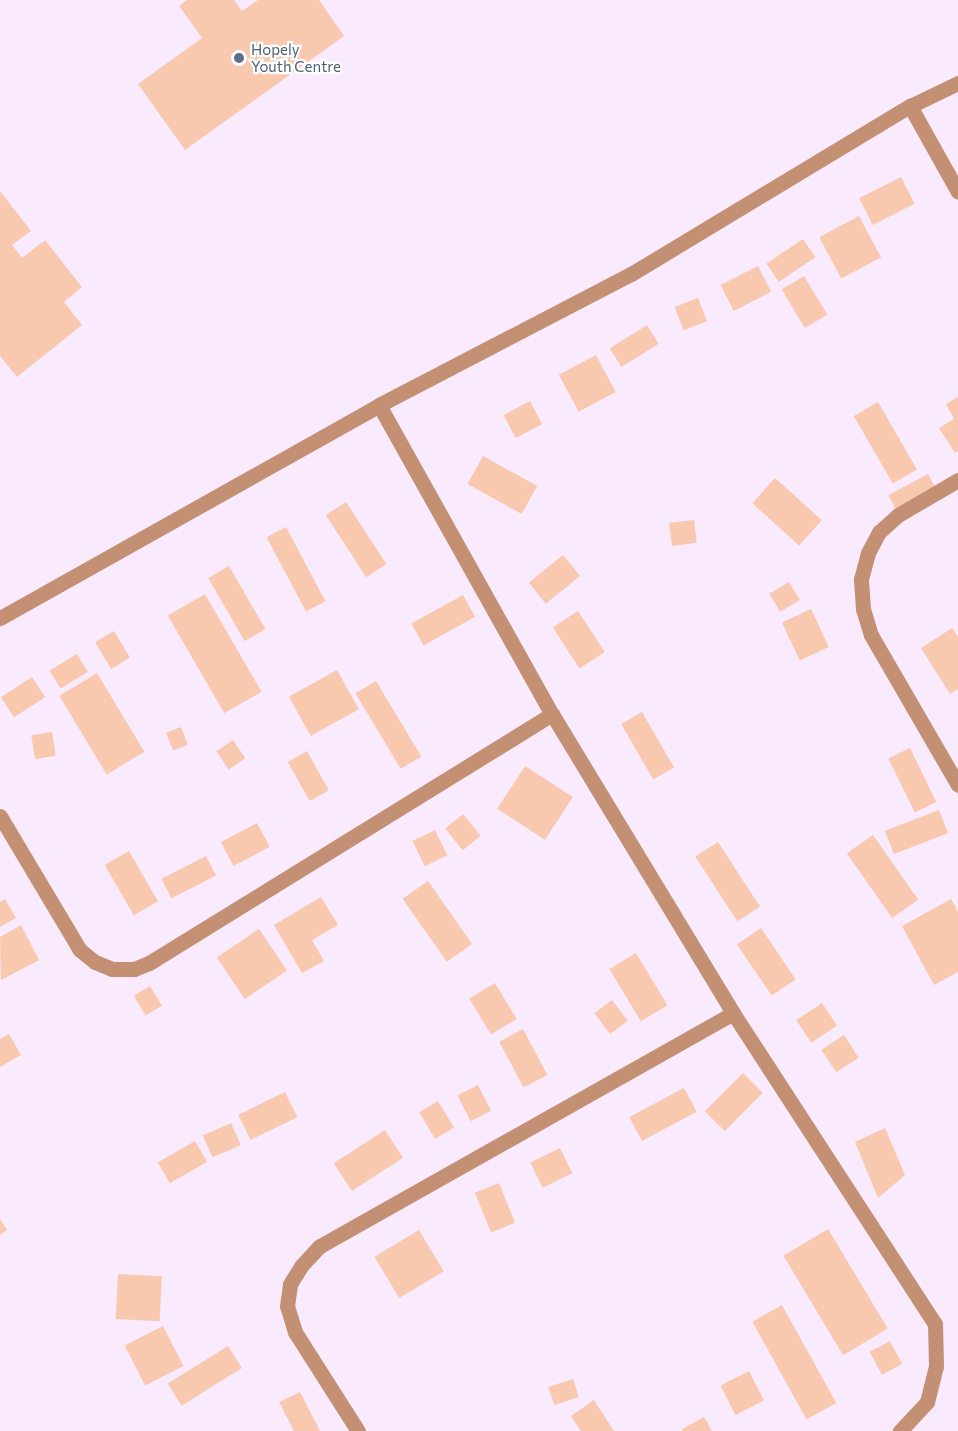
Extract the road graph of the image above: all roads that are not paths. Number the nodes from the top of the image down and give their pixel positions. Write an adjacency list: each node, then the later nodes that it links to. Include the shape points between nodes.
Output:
1 (958, 83): 2 (street)
2 (910, 106): 3 (street); 4 (street, via 631,274)
3 (958, 192)
4 (379, 405): 6 (street); 7 (street)
5 (958, 480): 8 (street, via 898,515 879,532 861,580 863,609 871,635)
6 (0, 618)
7 (552, 714): 9 (street, via 134,969 112,969 80,950); 10 (street)
8 (958, 785)
9 (0, 816)
10 (733, 1013): 11 (street, via 320,1246 302,1265 290,1284 287,1306 295,1332); 12 (street, via 935,1324 936,1366 927,1402)
11 (358, 1431)
12 (900, 1431)

